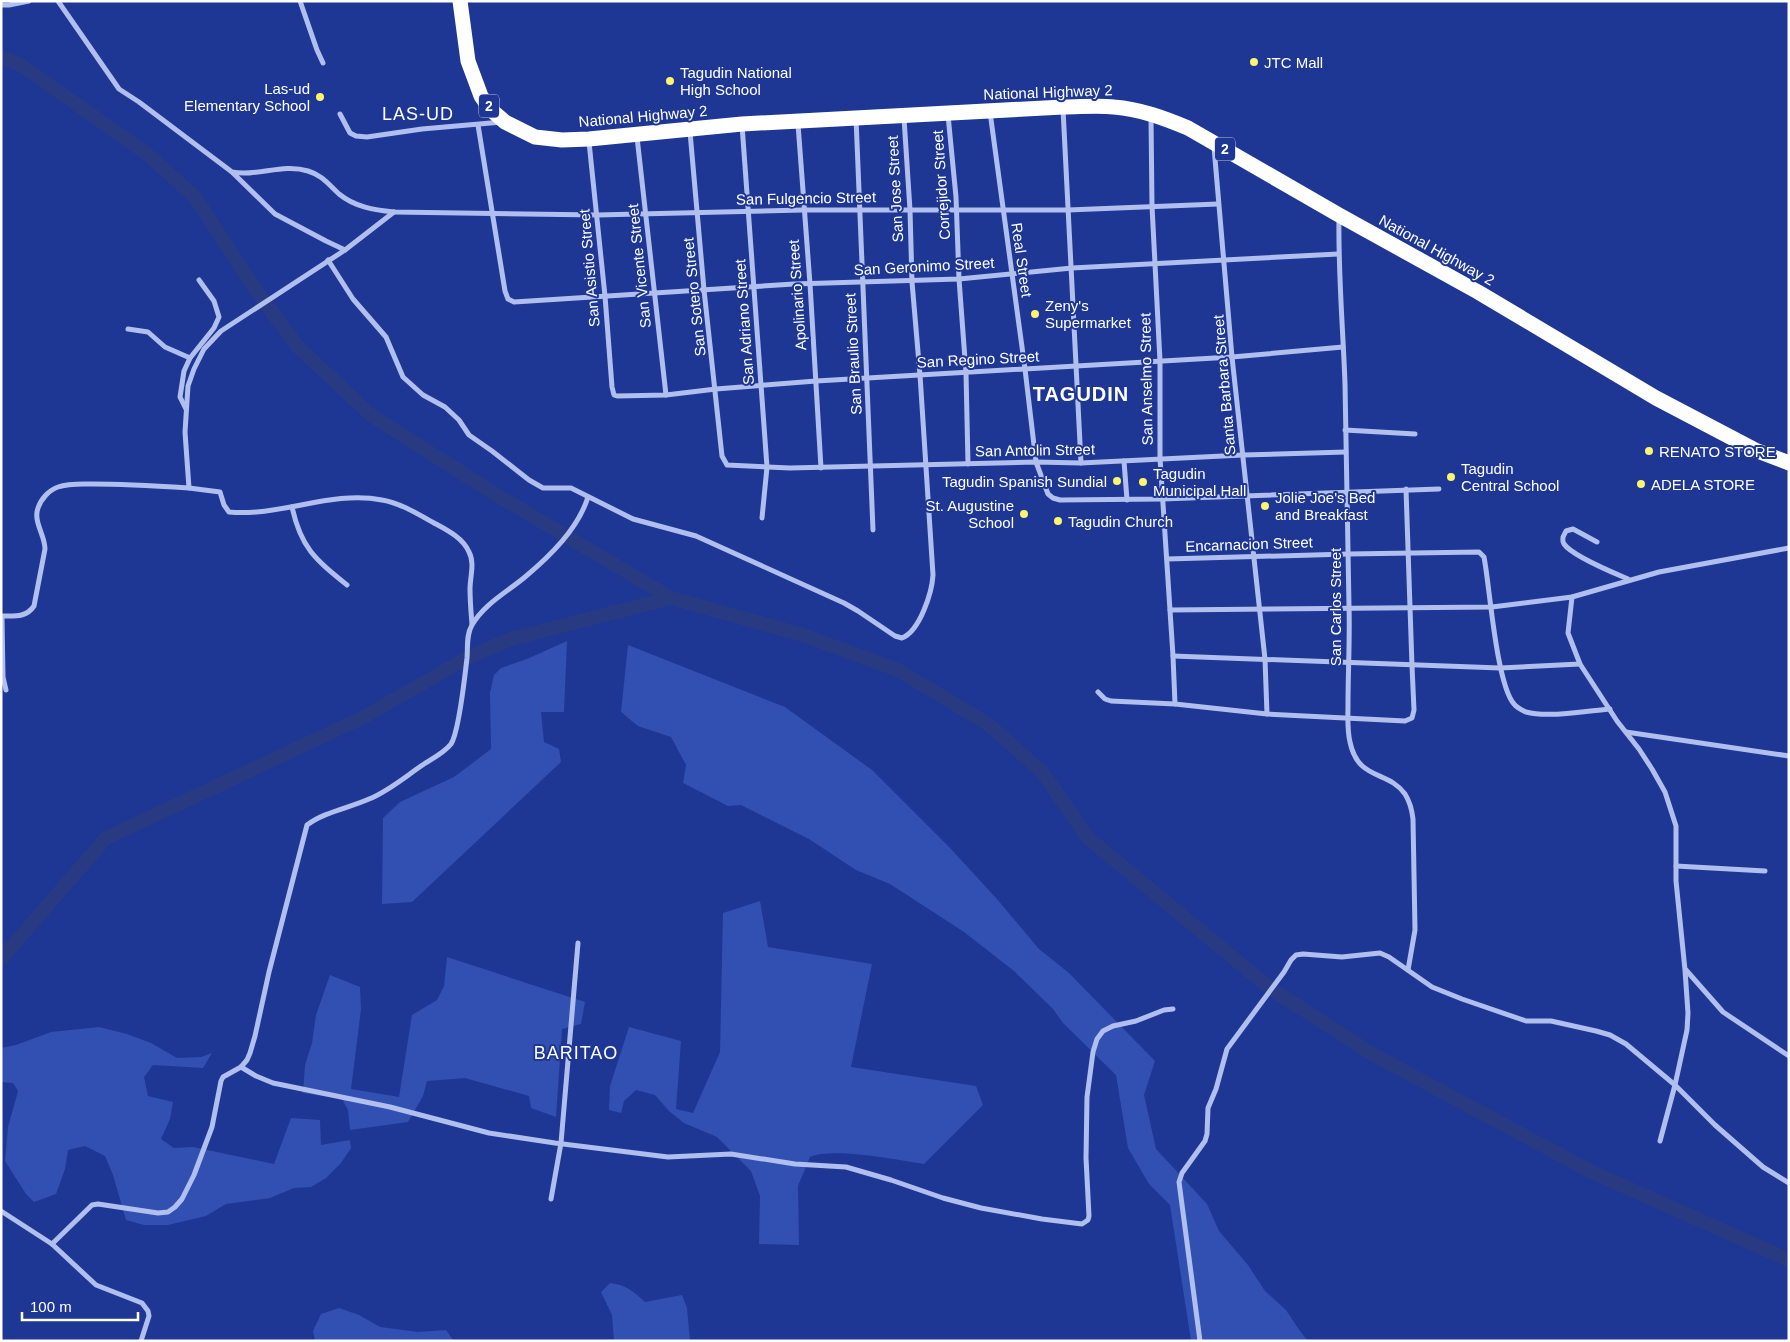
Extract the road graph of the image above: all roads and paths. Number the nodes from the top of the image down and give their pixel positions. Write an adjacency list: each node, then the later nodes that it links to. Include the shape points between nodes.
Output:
1 (29, 1): 5 (street)
2 (58, 1): 22 (street, via 119,89)
3 (300, 1): 6 (street)
4 (460, 1): 15 (highway, National Highway 2 / 2, via 466,52 474,81 490,109)
5 (1, 5)
6 (323, 63)
7 (1063, 107): 8 (highway, National Highway 2 / 2); 11 (highway, National Highway 2 / 2, via 1111,106); 30 (street)
8 (990, 111): 10 (highway, National Highway 2 / 2); 29 (street, Real Street)
9 (340, 114): 17 (street, via 350,133 368,137)
10 (948, 114): 12 (highway, National Highway 2 / 2); 25 (street, Correjidor Street)
11 (1151, 114): 21 (highway, National Highway 2 / 2, via 1188,128); 24 (street, San Anselmo Street)
12 (903, 115): 13 (highway, National Highway 2 / 2); 28 (street, San Jose Street)
13 (856, 118): 14 (highway, National Highway 2 / 2); 27 (street, San Braulio Street)
14 (798, 121): 16 (highway, National Highway 2 / 2); 26 (street, Apolinario Street)
15 (504, 122): 17 (street); 20 (highway, National Highway 2 / 2, via 535,137)
16 (742, 124): 18 (highway, National Highway 2 / 2); 34 (street, San Adriano Street)
17 (478, 125): 32 (street)
18 (690, 129): 19 (highway, National Highway 2 / 2); 33 (street, San Sotero Street)
19 (637, 134): 20 (highway, National Highway 2 / 2); 35 (street, San Vicente Street)
20 (589, 138): 36 (street, San Asistio Street)
21 (1214, 143): 23 (street, Santa Barbara Street); 37 (highway, National Highway 2 / 2)
22 (232, 172): 31 (street, San Fulgencio Street, via 243,174 298,168 326,181 357,205); 38 (street, via 275,214)
23 (1218, 204): 24 (street, San Fulgencio Street); 40 (street, Santa Barbara Street)
24 (1152, 206): 30 (street, San Fulgencio Street); 42 (street, San Anselmo Street)
25 (956, 209): 28 (street, San Fulgencio Street); 29 (street, San Fulgencio Street); 45 (street, Correjidor Street)
26 (803, 210): 27 (street, San Fulgencio Street); 34 (street, San Fulgencio Street); 49 (street, Apolinario Street)
27 (859, 210): 28 (street, San Fulgencio Street); 47 (street, San Braulio Street)
28 (910, 210): 48 (street, San Jose Street)
29 (1002, 210): 30 (street, San Fulgencio Street); 44 (street, Real Street)
30 (1068, 210): 43 (street)
31 (394, 212): 32 (street, San Fulgencio Street); 38 (street)
32 (494, 212): 36 (street, San Fulgencio Street); 53 (street, San Geronimo Street, via 508,299)
33 (698, 212): 34 (street, San Fulgencio Street); 35 (street, San Fulgencio Street); 51 (street, San Sotero Street)
34 (748, 212): 50 (street, San Adriano Street)
35 (646, 214): 36 (street, San Fulgencio Street); 52 (street, San Vicente Street)
36 (597, 215): 53 (street, San Asistio Street)
37 (1338, 215): 39 (street, San Carlos Street); 79 (highway, National Highway 2 / 2, via 1478,292 1664,402 1755,450)
38 (345, 250): 41 (street)
39 (1338, 254): 40 (street, San Geronimo Street); 55 (street, San Carlos Street)
40 (1224, 259): 42 (street, San Geronimo Street); 56 (street, Santa Barbara Street)
41 (325, 262): 69 (street, via 211,340 194,369 188,386); 90 (street, via 386,337 403,376 423,395 445,407 469,435 529,480 542,488 571,488)
42 (1155, 263): 43 (street, San Geronimo Street); 58 (street, San Anselmo Street)
43 (1072, 268): 44 (street, San Geronimo Street); 59 (street)
44 (1012, 273): 45 (street, San Geronimo Street); 60 (street, Real Street)
45 (959, 279): 48 (street, San Geronimo Street); 61 (street, Correjidor Street)
46 (199, 280): 57 (street, via 214,301 219,317)
47 (862, 282): 48 (street, San Geronimo Street); 49 (street, San Geronimo Street); 63 (street, San Braulio Street)
48 (912, 282): 62 (street, San Jose Street)
49 (810, 284): 50 (street, San Geronimo Street); 64 (street, Apolinario Street)
50 (754, 286): 51 (street, San Geronimo Street); 65 (street, San Adriano Street)
51 (704, 290): 52 (street, San Geronimo Street); 66 (street, San Sotero Street)
52 (655, 293): 53 (street, San Geronimo Street); 68 (street, San Vicente Street)
53 (605, 296): 67 (street, San Asistio Street)
54 (128, 329): 57 (street, via 148,332 165,347)
55 (1342, 347): 56 (street, San Regino Street); 70 (street, San Carlos Street)
56 (1232, 356): 58 (street, San Regino Street); 73 (street, Santa Barbara Street)
57 (190, 358): 69 (street, via 180,388)
58 (1160, 361): 59 (street, San Regino Street); 74 (street, San Anselmo Street)
59 (1076, 365): 60 (street, San Regino Street); 78 (street)
60 (1025, 369): 61 (street, San Regino Street); 76 (street, Real Street)
61 (966, 373): 62 (street, San Regino Street); 80 (street, Correjidor Street)
62 (920, 375): 63 (street, San Regino Street); 82 (street, San Jose Street)
63 (866, 378): 64 (street, San Regino Street); 81 (street, San Braulio Street)
64 (816, 381): 65 (street, San Regino Street); 84 (street, Apolinario Street)
65 (762, 385): 66 (street, San Regino Street); 83 (street, San Adriano Street)
66 (716, 389): 68 (street, San Regino Street); 77 (street, San Sotero Street)
67 (614, 395): 68 (street, San Regino Street)
68 (666, 395)
69 (186, 409): 85 (street)
70 (1345, 430): 71 (street); 72 (street, San Carlos Street)
71 (1415, 434)
72 (1346, 452): 73 (street, San Antolin Street); 88 (street, San Carlos Street)
73 (1243, 455): 74 (street, San Antolin Street); 89 (street, Santa Barbara Street)
74 (1160, 458): 75 (street, San Antolin Street); 91 (street, San Anselmo Street)
75 (1124, 460): 78 (street, San Antolin Street); 92 (street)
76 (1036, 462): 78 (street, San Antolin Street); 80 (street, San Antolin Street); 92 (street, Real Street, via 1044,487 1053,498)
77 (724, 463): 83 (street, San Antolin Street)
78 (1081, 463)
79 (1789, 463)
80 (968, 464): 82 (street, San Antolin Street)
81 (871, 466): 82 (street, San Antolin Street); 84 (street, San Antolin Street); 95 (street, San Braulio Street)
82 (927, 466): 90 (street, San Jose Street, via 932,589 910,633 898,638 844,603 711,542 634,518)
83 (767, 467): 84 (street, San Antolin Street); 94 (street, San Adriano Street)
84 (821, 468)
85 (189, 488): 93 (street, via 220,492 229,512); 110 (street, via 80,484 59,486 50,491 37,510 45,549 34,606 24,615)
86 (1406, 490): 87 (street); 88 (street); 98 (street)
87 (1439, 490)
88 (1348, 492): 89 (street); 99 (street, San Carlos Street)
89 (1248, 496): 91 (street); 100 (street, Santa Barbara Street)
90 (588, 498): 111 (street, via 581,516 551,552)
91 (1162, 499): 92 (street); 101 (street, San Anselmo Street)
92 (1127, 500)
93 (292, 507): 103 (street, via 305,545 323,566); 111 (street, via 342,499 383,500 445,528 470,552)
94 (762, 518)
95 (872, 530)
96 (1597, 542): 102 (street, via 1573,529 1566,531 1563,537 1569,549)
97 (1789, 548): 102 (street)
98 (1408, 553): 99 (street, Encarnacion Street); 105 (street, Encarnacion Street, via 1474,551 1482,554); 108 (street)
99 (1348, 554): 100 (street, Encarnacion Street); 107 (street, San Carlos Street)
100 (1253, 556): 101 (street, Encarnacion Street); 106 (street, Santa Barbara Street)
101 (1167, 559): 109 (street, San Anselmo Street)
102 (1629, 579): 104 (street)
103 (347, 585)
104 (1572, 597): 105 (street); 115 (street, via 1568,633)
105 (1492, 607): 108 (street); 117 (street)
106 (1258, 608): 107 (street); 109 (street); 113 (street, Santa Barbara Street)
107 (1349, 608): 108 (street); 114 (street, San Carlos Street)
108 (1410, 608): 116 (street)
109 (1170, 610): 112 (street, San Anselmo Street)
110 (2, 616): 118 (street)
111 (472, 624): 133 (street, via 451,744 372,798 306,825 255,1036 247,1060)
112 (1173, 656): 113 (street); 120 (street, San Anselmo Street)
113 (1265, 659): 114 (street); 122 (street, Santa Barbara Street)
114 (1348, 662): 116 (street); 123 (street, San Carlos Street)
115 (1580, 664): 117 (street); 121 (street)
116 (1412, 666): 117 (street); 123 (street, via 1412,718 1405,721)
117 (1500, 668): 121 (street, via 1513,704 1528,713)
118 (6, 690)
119 (1098, 692): 120 (street, via 1111,701)
120 (1175, 704): 122 (street)
121 (1610, 709): 124 (street)
122 (1267, 714): 123 (street)
123 (1348, 719): 129 (street, San Carlos Street, via 1349,740 1358,761 1368,771 1397,786 1411,806 1416,930)
124 (1626, 732): 125 (street); 126 (street, via 1652,769 1668,800 1676,826)
125 (1789, 756)
126 (1676, 866): 127 (street); 130 (street)
127 (1765, 872)
128 (578, 943): 136 (street)
129 (1408, 970): 134 (street, via 1432,987 1514,1018 1551,1021 1610,1035 1626,1044); 142 (street, via 1380,953 1342,957 1296,955 1227,1049 1208,1108 1205,1141 1179,1182)
130 (1685, 970): 132 (street, via 1723,1012); 134 (street, via 1687,1030)
131 (1173, 1008): 136 (street, via 1113,1026 1097,1039 1087,1097 1089,1216 1082,1224 981,1208 846,1167 795,1164 732,1154 668,1157)
132 (1789, 1056)
133 (241, 1067): 136 (street, via 273,1083 489,1132); 140 (street, via 221,1081 212,1127 194,1175 175,1207 158,1213 92,1205)
134 (1675, 1085): 135 (street); 137 (street, via 1763,1167)
135 (1660, 1141)
136 (561, 1143): 138 (street)
137 (1789, 1183)
138 (551, 1199)
139 (1, 1211): 140 (street)
140 (52, 1244): 141 (street, via 96,1285 142,1303 149,1316)
141 (141, 1341)
142 (1200, 1341)

